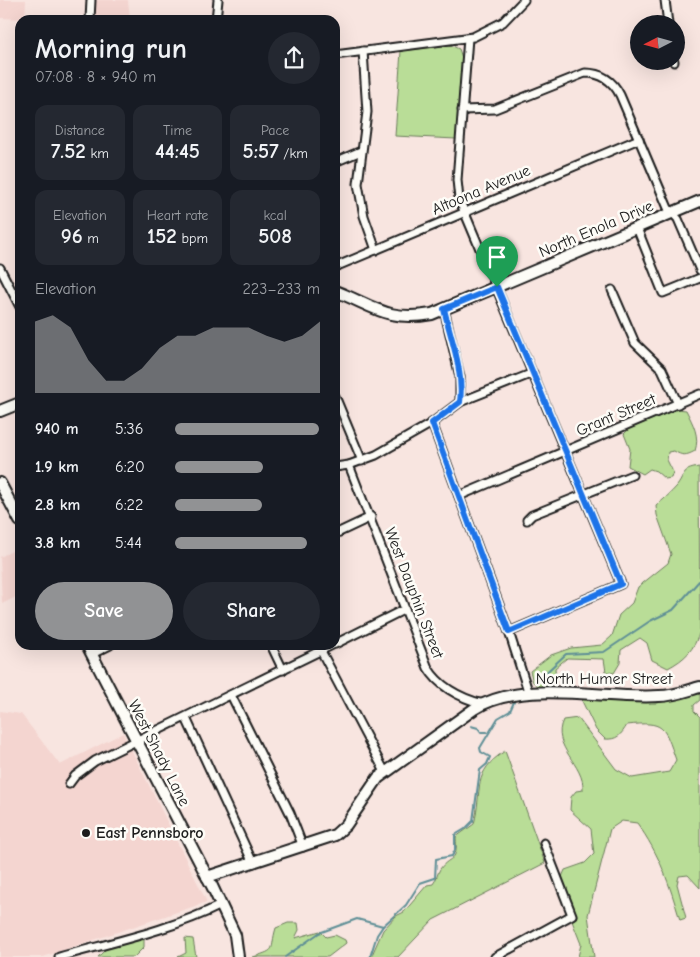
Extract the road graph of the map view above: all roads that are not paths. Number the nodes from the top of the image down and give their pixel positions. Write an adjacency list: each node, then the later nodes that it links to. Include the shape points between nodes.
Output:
1 (91, 0): 5 (street)
2 (218, 0): 6 (street)
3 (524, 0): 8 (street, via 497,27)
4 (665, 0): 7 (street)
5 (90, 15)
6 (216, 15)
7 (667, 15)
8 (468, 38): 9 (street); 11 (street)
9 (363, 51): 10 (street); 13 (street, via 368,98)
10 (340, 54)
11 (462, 110): 12 (street, via 495,109 576,75 591,73 614,85); 16 (street, via 457,180)
12 (639, 139): 16 (street, Altoona Avenue); 17 (street)
13 (362, 151): 14 (street); 19 (street, via 359,194)
14 (340, 160)
15 (700, 201): 17 (street, North Enola Drive)
16 (465, 212): 19 (street, Altoona Avenue); 24 (street)
17 (672, 212): 18 (street, North Enola Drive); 22 (street)
18 (637, 228): 23 (street, via 663,292); 24 (street, North Enola Drive)
19 (376, 250): 20 (street, Altoona Avenue)
20 (340, 265)
21 (0, 268): 26 (street)
22 (700, 270)
23 (700, 278)
24 (497, 287): 28 (street, North Enola Drive); 29 (street)
25 (612, 290): 32 (street, via 635,343 662,369)
26 (15, 291)
27 (340, 294): 28 (street, North Enola Drive, via 373,310 392,315 419,316)
28 (444, 309): 31 (street, via 460,377)
29 (533, 373): 31 (street); 37 (street)
30 (700, 394): 32 (street, Grant Street)
31 (460, 402): 36 (street)
32 (678, 404): 37 (street, Grant Street)
33 (15, 405): 35 (street)
34 (340, 408): 38 (street)
35 (0, 412)
36 (432, 423): 38 (street); 44 (street)
37 (566, 451): 43 (street); 44 (street, Grant Street)
38 (362, 461): 39 (street)
39 (349, 465): 40 (street); 46 (street, West Dauphin Street)
40 (340, 466)
41 (632, 475): 43 (street)
42 (0, 482): 45 (street)
43 (584, 492): 47 (street); 50 (street, via 621,584)
44 (459, 496): 50 (street)
45 (15, 511)
46 (371, 517): 48 (street); 49 (street, West Dauphin Street)
47 (527, 520)
48 (340, 532)
49 (406, 609): 51 (street); 59 (street, West Dauphin Street, via 430,672 451,692)
50 (509, 632): 57 (street)
51 (340, 641)
52 (90, 650): 61 (street, West Shady Lane)
53 (273, 650): 55 (street)
54 (321, 651): 55 (street); 62 (street)
55 (283, 670): 58 (street)
56 (700, 687): 57 (street, North Humer Street, via 659,696 577,692)
57 (529, 694): 59 (street, North Humer Street)
58 (231, 695): 60 (street); 65 (street, via 290,813)
59 (483, 704): 62 (street, North Humer Street)
60 (186, 718): 61 (street); 66 (street)
61 (136, 741): 63 (street, via 95,761); 67 (street, West Shady Lane)
62 (385, 772): 65 (street, North Humer Street, via 340,831 329,839)
63 (69, 784)
64 (544, 843): 71 (street, via 572,915)
65 (303, 847): 66 (street, North Humer Street)
66 (253, 863): 67 (street, North Humer Street)
67 (207, 877): 68 (street, West Shady Lane)
68 (221, 905): 69 (street, via 150,931); 70 (street, West Shady Lane, via 235,935)
69 (59, 957)
70 (238, 957)
71 (496, 957)

